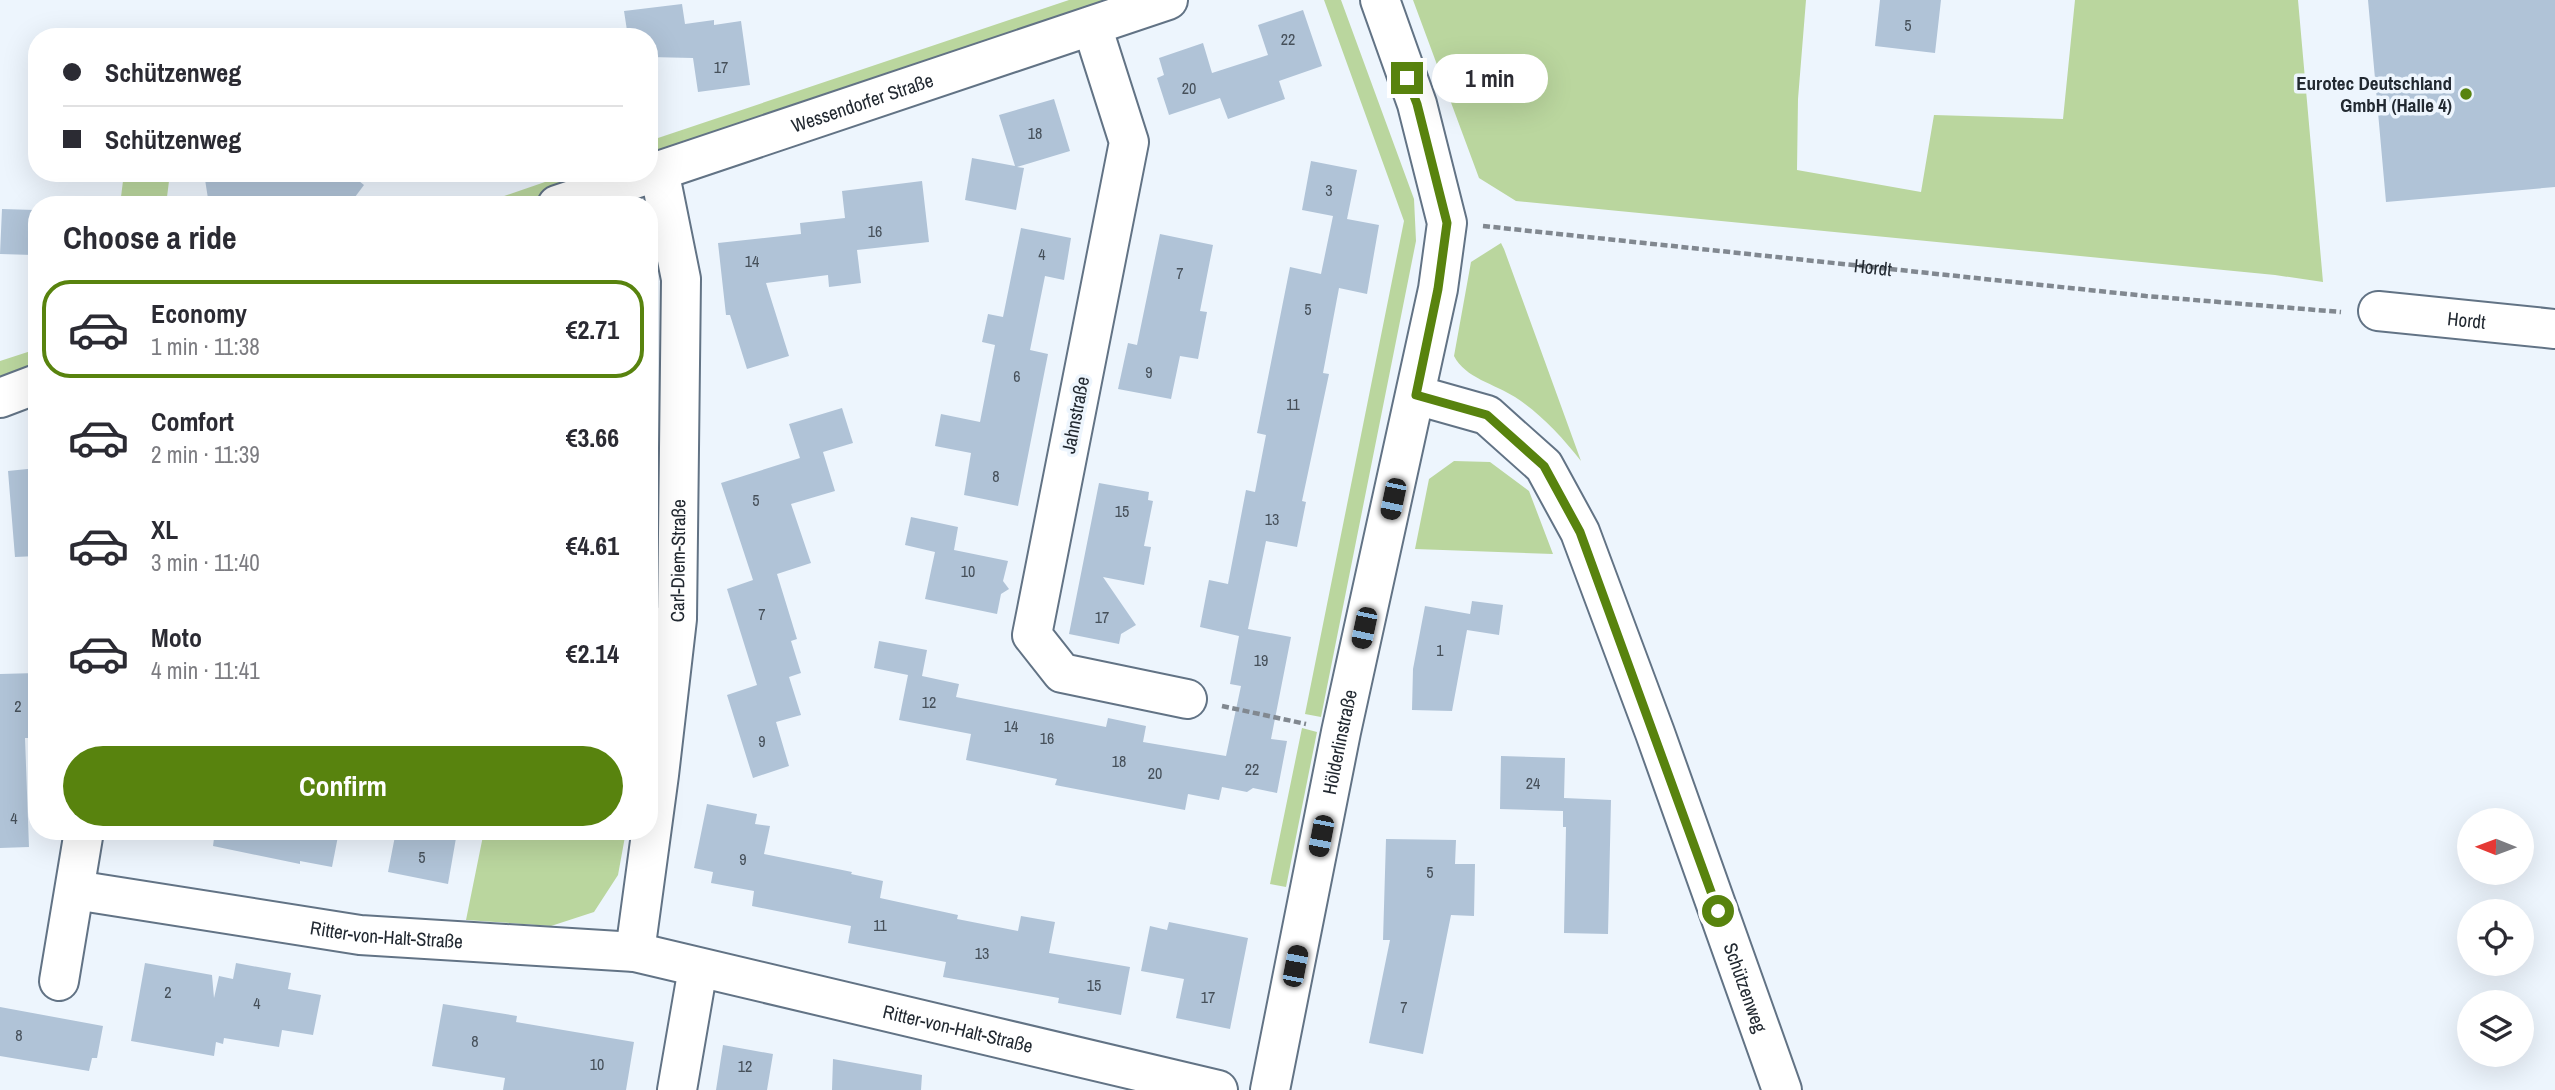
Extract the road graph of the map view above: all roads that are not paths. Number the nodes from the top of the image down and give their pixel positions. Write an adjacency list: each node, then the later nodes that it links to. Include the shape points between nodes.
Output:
1 (1168, 0): 3 (street, Wessendorfer Straße)
2 (1380, 0): 10 (street, via 1417,104 1447,223)
3 (1092, 26): 4 (street, Wessendorfer Straße); 13 (street, Jahnstraße, via 1129,142 1032,635 1062,673)
4 (659, 170): 12 (street, Carl-Diem-Straße, via 681,279)
5 (624, 182): 6 (street, Wessendorfer Straße)
6 (583, 196)
7 (2359, 311): 8 (street, Hordt)
8 (2555, 329)
9 (28, 387): 11 (street)
10 (1416, 395): 23 (street, Hölderlinstraße, via 1341,732); 24 (street, Schützenweg, via 1487,415 1544,466 1580,532)
11 (0, 398)
12 (663, 619): 14 (street, Carl-Diem-Straße)
13 (1187, 699)
14 (658, 782)
15 (83, 840): 17 (street)
16 (650, 840): 18 (street, Carl-Diem-Straße)
17 (75, 890): 18 (street, Ritter-von-Halt-Straße, via 360,936); 20 (street)
18 (635, 952): 19 (street, Ritter-von-Halt-Straße)
19 (698, 968): 21 (street); 22 (street, Ritter-von-Halt-Straße)
20 (59, 981)
21 (677, 1090)
22 (1218, 1090)
23 (1270, 1090)
24 (1782, 1090)

